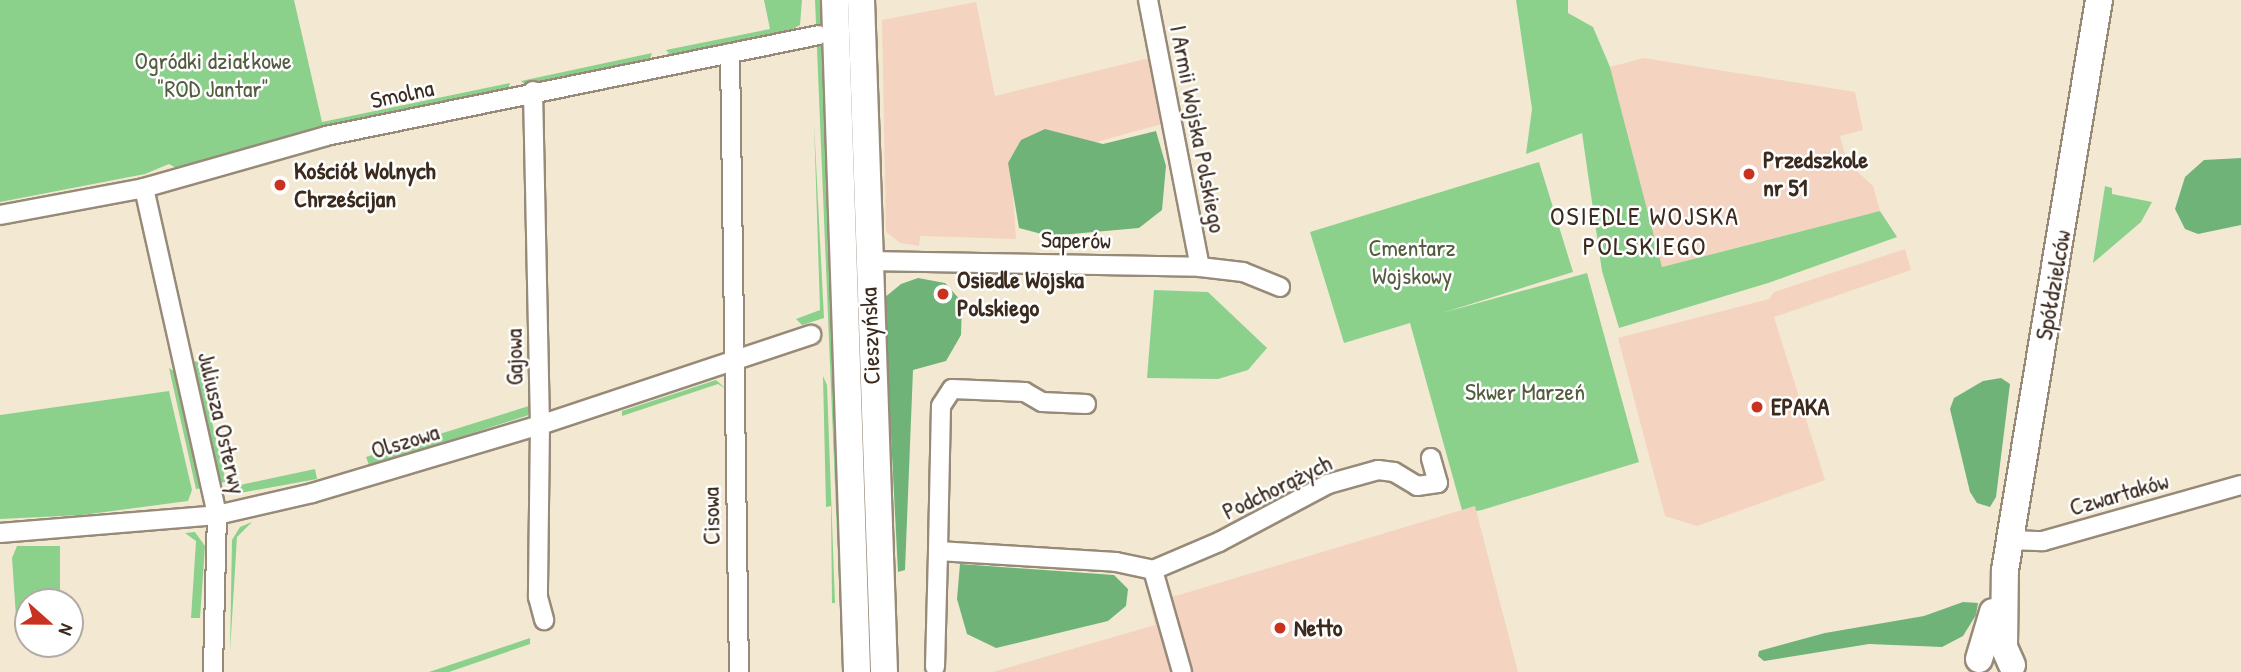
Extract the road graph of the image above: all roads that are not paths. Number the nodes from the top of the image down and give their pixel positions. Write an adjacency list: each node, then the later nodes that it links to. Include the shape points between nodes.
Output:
1 (835, 0): 31 (main road, Cieszyńska)
2 (861, 0): 10 (main road, Cieszyńska)
3 (1148, 0): 11 (street, I Armii Wojska Polskiego)
4 (2099, 0): 21 (main road, Spółdzielców)
5 (818, 35): 6 (street, Smolna)
6 (730, 53): 7 (street, Smolna); 14 (street)
7 (533, 92): 8 (street, Smolna, via 326,136); 16 (street, Gajowa)
8 (144, 188): 9 (street, Smolna); 19 (street, Juliusza Osterwy)
9 (0, 215)
10 (867, 261): 11 (street, Saperów); 32 (main road, Cieszyńska)
11 (1200, 267): 12 (street, Saperów, via 1243,272)
12 (1280, 287)
13 (811, 335): 14 (street, Olszowa)
14 (733, 359): 16 (street, Olszowa); 30 (street, Cisowa)
15 (1086, 404): 22 (street, via 1042,402 1025,393 952,389 941,406)
16 (540, 425): 19 (street, Olszowa, via 394,470); 25 (street, Gajowa, via 538,597)
17 (1431, 458): 23 (street, Podchorążych, via 1438,483 1418,486 1394,472 1378,471 1328,484 1219,542)
18 (2241, 485): 21 (street, Czwartaków, via 2043,541)
19 (217, 515): 20 (street, Olszowa); 29 (street, Juliusza Osterwy)
20 (0, 533)
21 (2010, 540): 24 (main road, Spółdzielców)
22 (938, 551): 23 (street, via 1116,562); 26 (street)
23 (1153, 570): 33 (street)
24 (2005, 570): 27 (main road, Spółdzielców); 28 (main road, Spółdzielców, via 2004,647)
25 (544, 620)
26 (935, 667)
27 (1968, 668): 28 (main road, via 1996,657)
28 (2016, 670)
29 (213, 672)
30 (739, 672)
31 (857, 672)
32 (884, 672)
33 (1182, 672)

